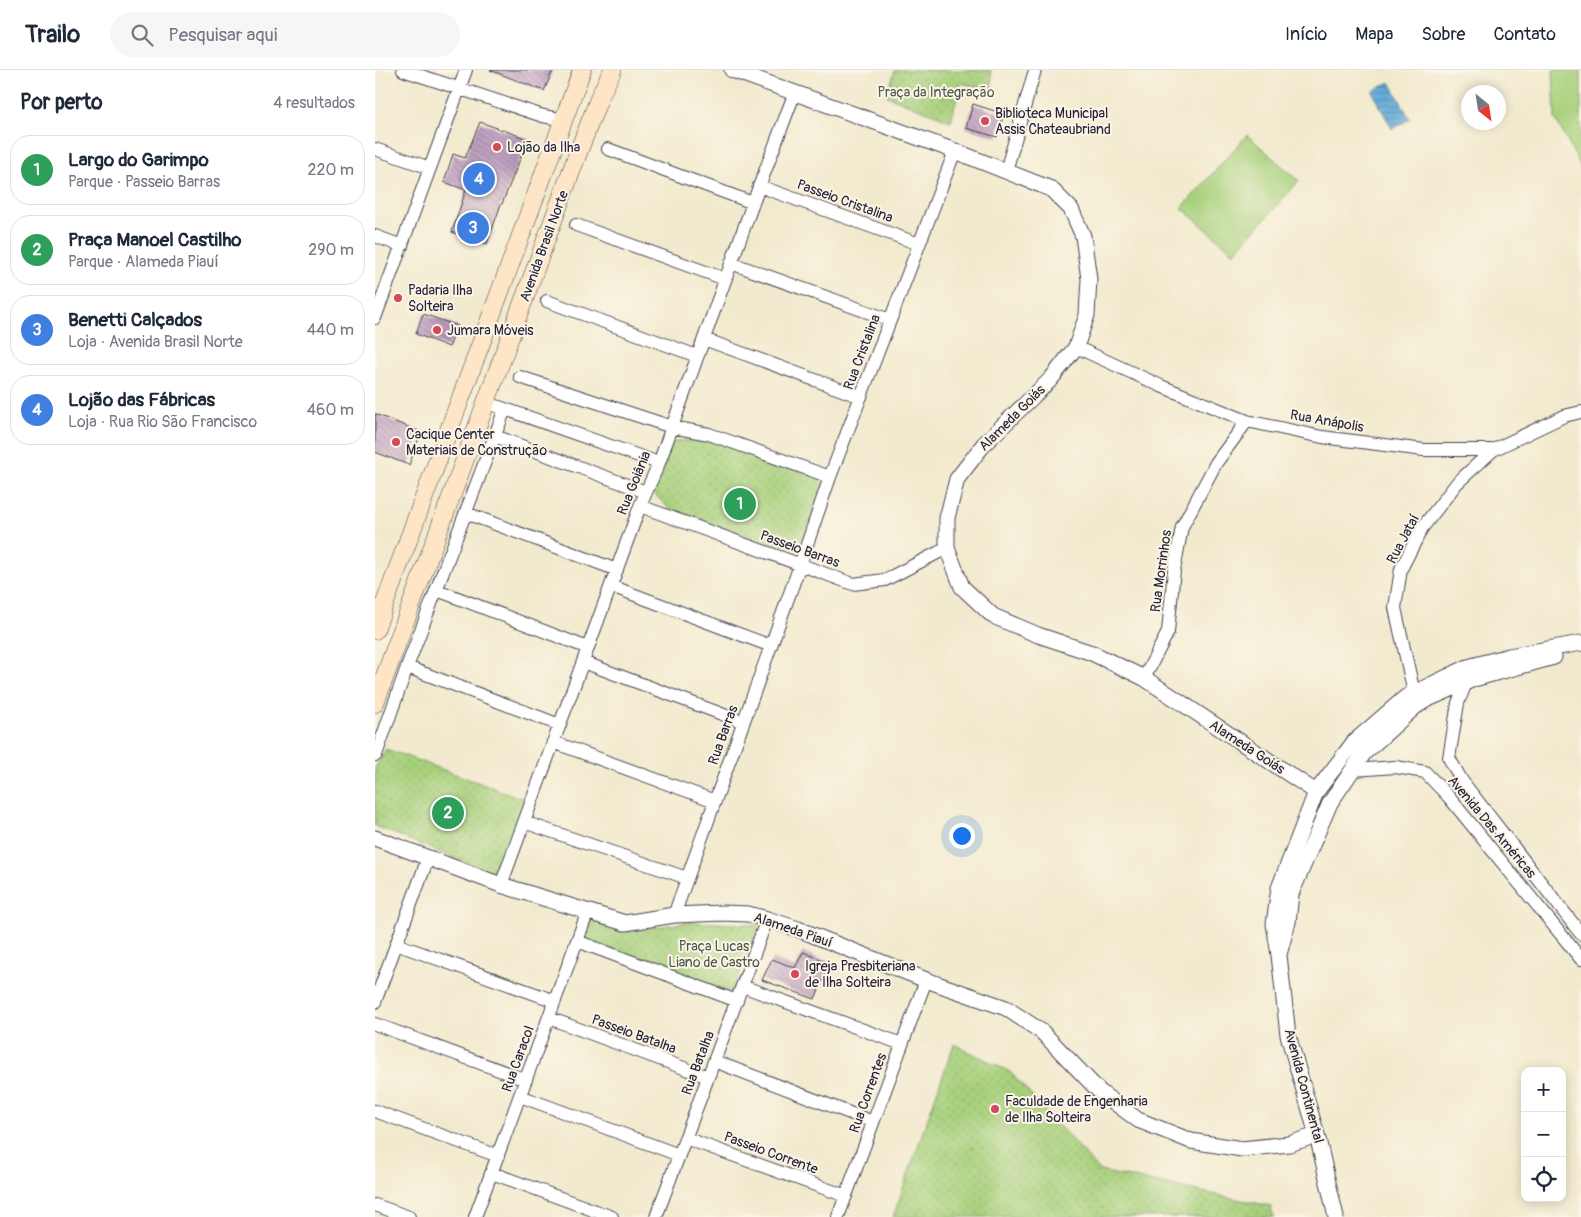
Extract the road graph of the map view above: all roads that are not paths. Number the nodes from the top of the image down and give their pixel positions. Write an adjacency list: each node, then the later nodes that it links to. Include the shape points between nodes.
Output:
1 (403, 70): 7 (street)
2 (466, 70): 7 (street)
3 (582, 70): 9 (main road, Avenida Brasil Norte)
4 (612, 70): 31 (main road, Avenida Brasil Norte)
5 (733, 70): 8 (street, Alameda Goiás)
6 (1035, 70): 14 (street)
7 (459, 89): 9 (street); 13 (street)
8 (795, 92): 12 (street, Alameda Goiás); 15 (street, Rua Goiânia)
9 (564, 120): 48 (main road, Avenida Brasil Norte)
10 (375, 149): 13 (street)
11 (608, 149): 16 (street)
12 (955, 151): 14 (street, Alameda Goiás); 19 (street, Rua Cristalina)
13 (430, 168): 20 (street)
14 (1006, 171): 27 (street, Alameda Goiás, via 1051,189 1071,209 1083,236 1089,279 1087,315)
15 (759, 186): 16 (street, Rua Goiânia); 19 (street, Passeio Cristalina)
16 (753, 203): 21 (street, Rua Goiânia)
17 (577, 225): 22 (street)
18 (375, 236): 20 (street)
19 (919, 244): 25 (street, Rua Cristalina)
20 (401, 246): 24 (street)
21 (731, 263): 22 (street, Rua Goiânia); 25 (street)
22 (725, 279): 26 (street, Rua Goiânia)
23 (547, 301): 28 (street)
24 (375, 318)
25 (891, 320): 30 (street, Rua Cristalina)
26 (704, 339): 28 (street, Rua Goiânia); 30 (street)
27 (1076, 347): 34 (street, Rua Anápolis); 43 (street, Alameda Goiás, via 1051,379 984,444 957,479 947,518)
28 (697, 356): 35 (street, Rua Goiânia)
29 (520, 377): 35 (street)
30 (861, 398): 39 (street, Rua Cristalina)
31 (485, 402): 32 (street); 58 (main road, Avenida Brasil Norte)
32 (505, 409): 36 (street); 38 (street)
33 (1581, 412): 37 (street, Rua Anápolis, via 1564,416)
34 (1247, 421): 37 (street, Rua Anápolis, via 1322,437 1424,450); 55 (street, Rua Morrinhos, via 1216,463 1182,527 1173,570 1168,632)
35 (672, 427): 38 (street, Rua Goiânia); 39 (street, via 709,434)
36 (495, 436): 40 (street); 42 (street)
37 (1493, 450): 57 (street, Rua Jataí, via 1457,483 1423,528 1401,569 1395,608)
38 (659, 463): 40 (street, Rua Goiânia)
39 (830, 477): 44 (street, Rua Cristalina)
40 (646, 492): 41 (street, Rua Goiânia)
41 (640, 506): 44 (street, Passeio Barras); 45 (street, Rua Goiânia)
42 (466, 513): 45 (street); 47 (street)
43 (947, 548): 44 (street, Passeio Barras, via 885,580 853,584); 55 (street, Alameda Goiás, via 963,587 993,616 1091,653)
44 (800, 565): 50 (street, Rua Barras)
45 (617, 570): 46 (street, Rua Goiânia)
46 (611, 586): 50 (street); 51 (street, Rua Goiânia)
47 (437, 590): 51 (street); 54 (street)
48 (375, 630)
49 (1581, 643): 57 (street, Avenida Continental, via 1468,667)
50 (771, 646): 59 (street, Rua Barras)
51 (588, 648): 53 (street, Rua Goiânia)
52 (1581, 652): 56 (street, Avenida Continental)
53 (583, 662): 59 (street); 60 (street, Rua Goiânia)
54 (407, 668): 60 (street); 62 (street)
55 (1144, 678): 66 (street, Alameda Goiás)
56 (1466, 682): 63 (street, Avenida Continental, via 1415,707 1364,753); 64 (street, Avenida Das Américas, via 1458,703 1449,758)
57 (1414, 693): 66 (street, Avenida Continental, via 1405,697 1354,742)
58 (375, 703)
59 (743, 722): 67 (street, Rua Barras)
60 (560, 724): 61 (street, Rua Goiânia)
61 (553, 742): 67 (street); 68 (street, Rua Goiânia)
62 (376, 755)
63 (1353, 770): 65 (street, Avenida Das Américas, via 1396,767 1425,772); 79 (street, Avenida Continental, via 1329,803 1291,894 1288,922)
64 (1459, 776): 65 (street); 76 (street, Avenida Das Américas)
65 (1441, 789): 80 (street, Avenida Das Américas)
66 (1315, 792): 79 (street, Avenida Continental, via 1279,888 1274,924)
67 (715, 801): 71 (street, Rua Barras)
68 (524, 822): 71 (street); 72 (street, Rua Goiânia)
69 (375, 838): 70 (street, Alameda Piauí)
70 (428, 858): 72 (street, Alameda Piauí); 78 (street)
71 (687, 878): 74 (street, Rua Barras)
72 (501, 885): 73 (street, Alameda Piauí)
73 (588, 912): 74 (street, Alameda Piauí, via 625,923); 77 (street, Rua Caracol)
74 (674, 915): 75 (street, Alameda Piauí, via 748,914)
75 (767, 919): 81 (street, Alameda Piauí); 82 (street, Rua Batalha)
76 (1581, 934)
77 (577, 941): 83 (street); 84 (street, Rua Caracol)
78 (396, 944): 84 (street); 85 (street)
79 (1279, 954): 95 (street, Avenida Continental, via 1289,1035)
80 (1581, 959)
81 (926, 980): 88 (street, Rua Correntes); 95 (street, Alameda Piauí, via 1006,1008 1042,1032 1100,1092 1138,1120 1191,1141 1243,1149 1289,1144)
82 (742, 986): 83 (street, Rua Batalha); 88 (street)
83 (737, 1000): 89 (street, Rua Batalha)
84 (555, 1001): 86 (street, Rua Caracol)
85 (375, 1002)
86 (549, 1018): 90 (street, Passeio Batalha); 91 (street, Rua Caracol)
87 (375, 1024): 91 (street)
88 (902, 1044): 94 (street, Rua Correntes)
89 (714, 1061): 90 (street, Rua Batalha); 94 (street)
90 (708, 1077): 96 (street, Rua Batalha)
91 (526, 1080): 92 (street, Rua Caracol)
92 (520, 1096): 97 (street); 98 (street, Rua Caracol)
93 (375, 1111): 98 (street)
94 (873, 1122): 100 (street, Rua Correntes)
95 (1317, 1135): 107 (street, Avenida Continental)
96 (685, 1138): 97 (street, Rua Batalha); 100 (street, Passeio Corrente)
97 (679, 1155): 102 (street, Rua Batalha)
98 (498, 1156): 99 (street, Rua Caracol)
99 (492, 1173): 104 (street, Rua Caracol); 105 (street)
100 (846, 1196): 106 (street, Rua Correntes)
101 (375, 1205): 103 (street)
102 (658, 1216)
103 (409, 1217)
104 (475, 1217)
105 (612, 1217)
106 (838, 1217)
107 (1336, 1217)

